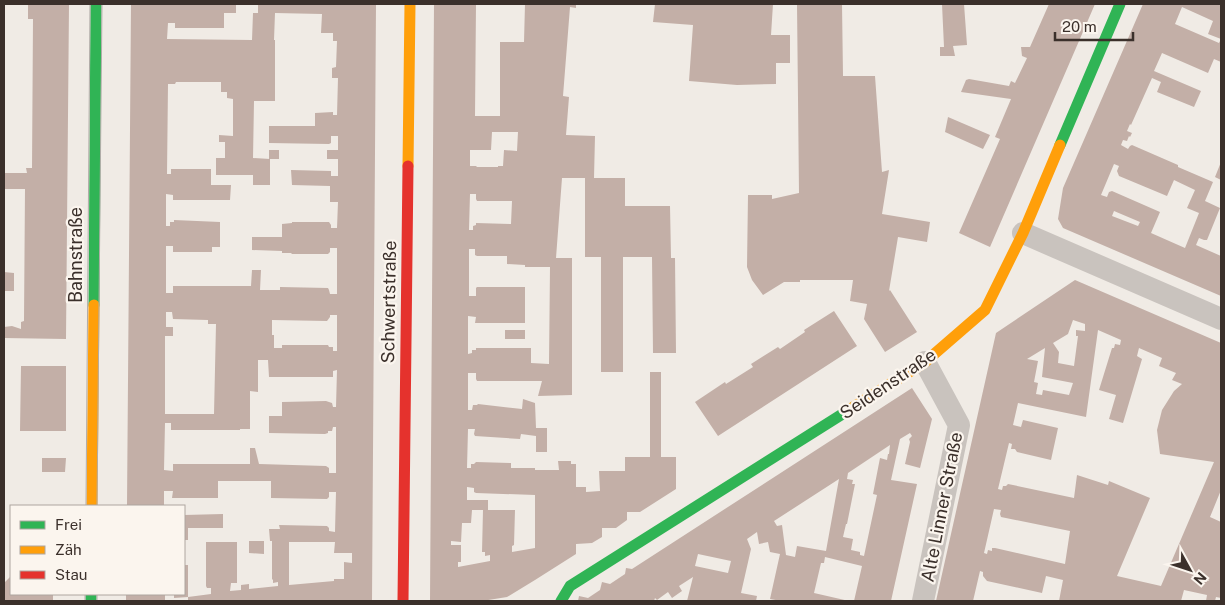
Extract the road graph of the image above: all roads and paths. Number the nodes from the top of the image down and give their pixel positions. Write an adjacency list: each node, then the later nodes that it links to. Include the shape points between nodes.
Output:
1 (96, 4): 7 (street, Bahnstraße)
2 (410, 4): 8 (street, Schwertstraße)
3 (1120, 4): 4 (street)
4 (1024, 233): 5 (street); 6 (street, Seidenstraße, via 985,310)
5 (1221, 319)
6 (926, 362): 9 (street, Seidenstraße, via 570,586); 10 (street, Alte Linner Straße, via 959,425)
7 (92, 505)
8 (403, 601)
9 (561, 601)
10 (923, 601)

